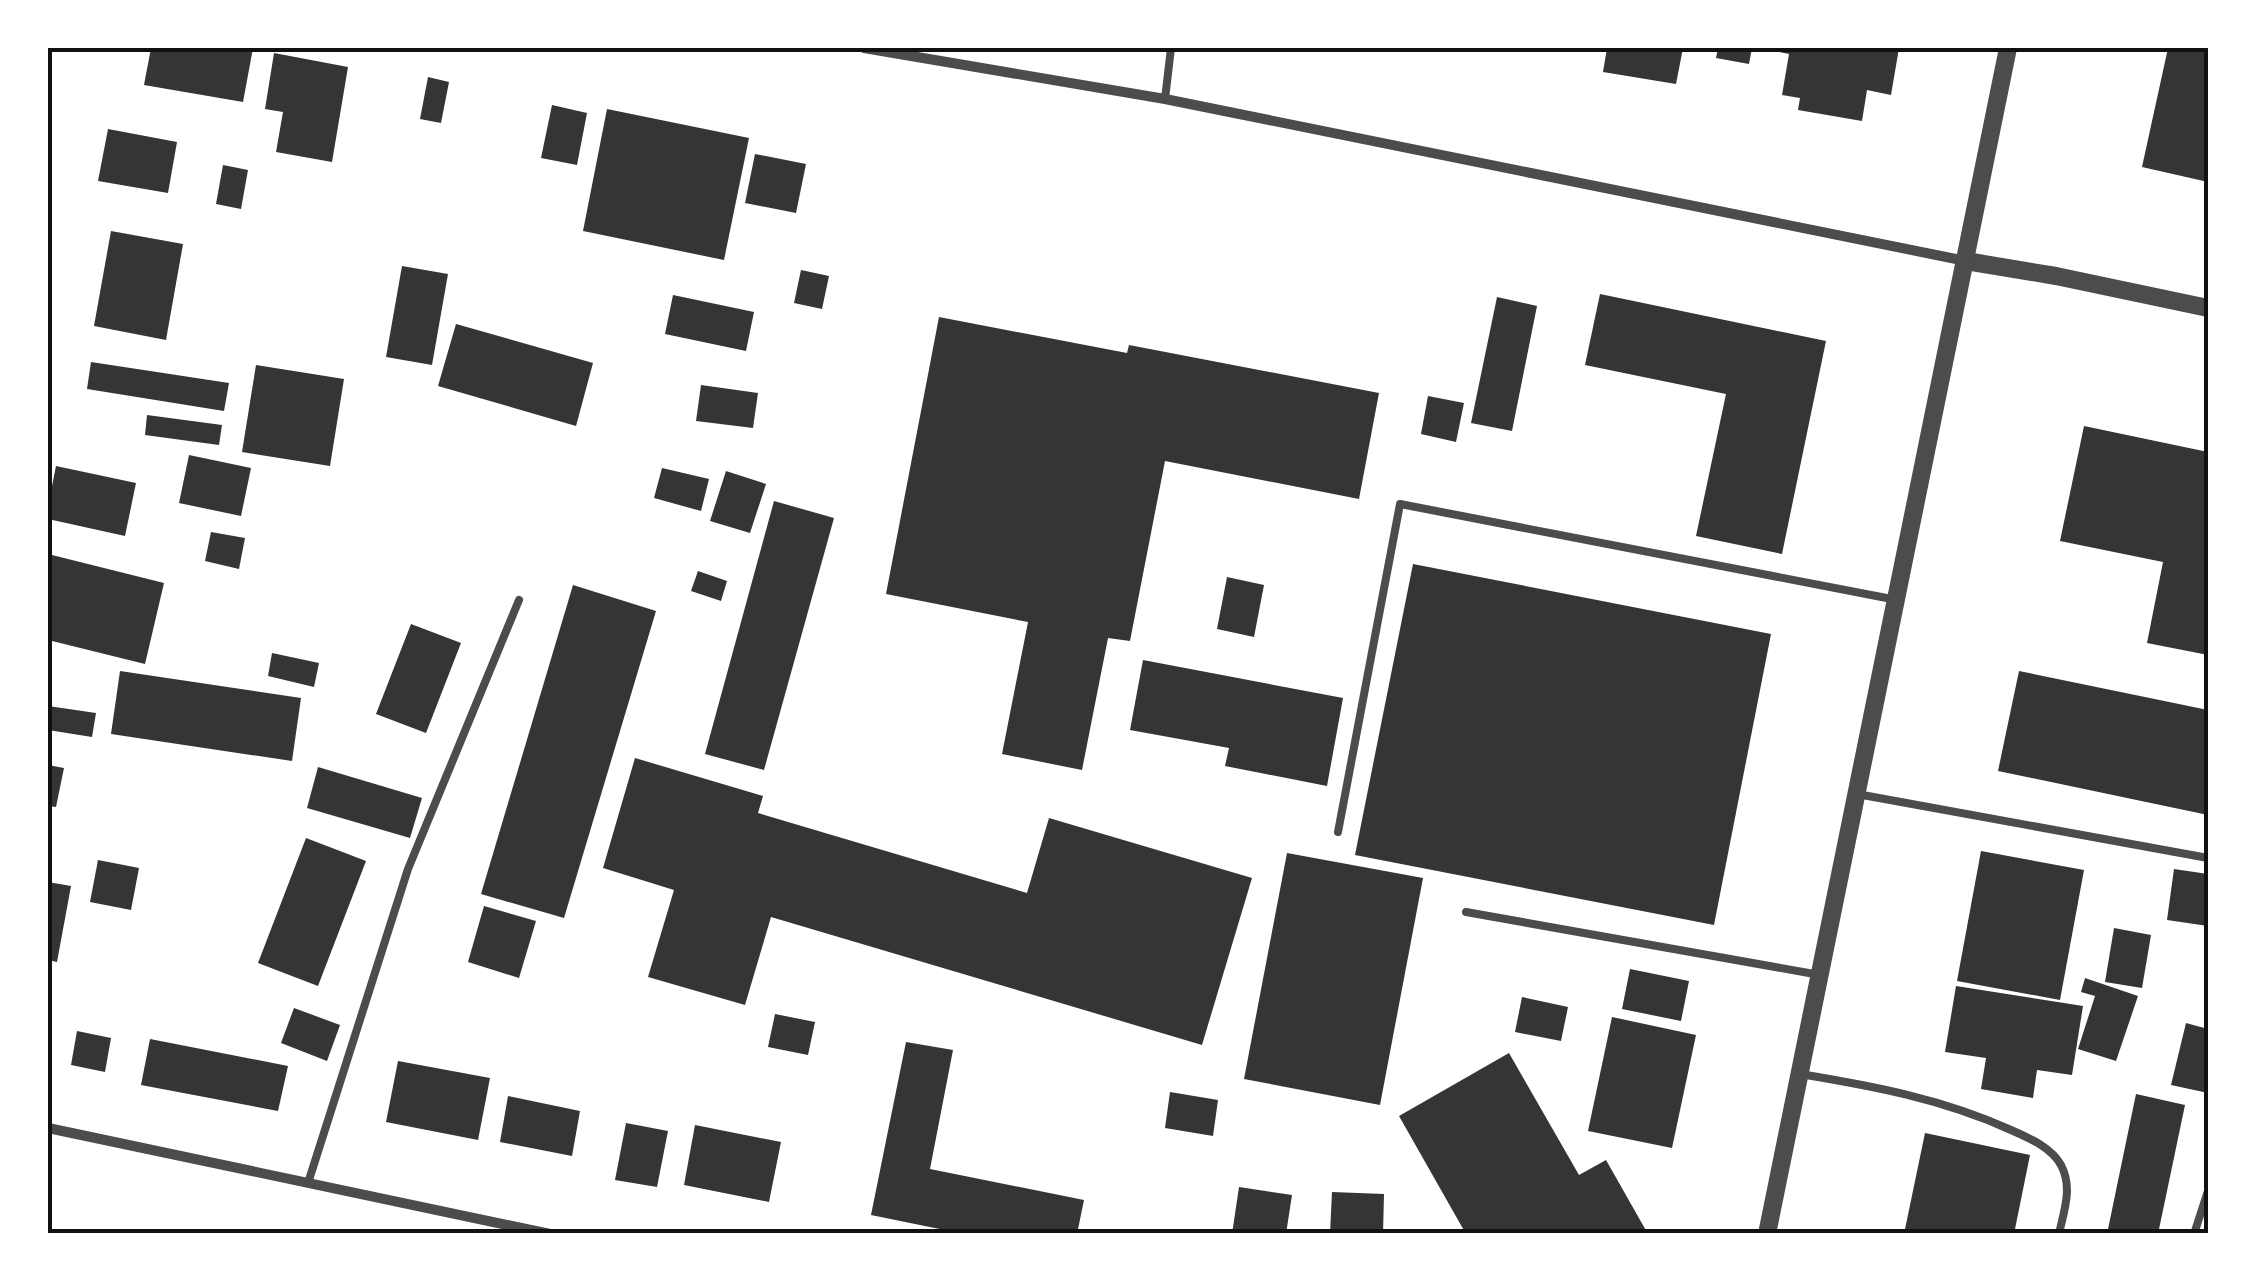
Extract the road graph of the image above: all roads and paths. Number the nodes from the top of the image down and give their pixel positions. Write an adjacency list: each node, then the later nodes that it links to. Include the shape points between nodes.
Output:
1 (864, 48): 4 (street)
2 (1171, 48): 4 (lane)
3 (2008, 48): 5 (street)
4 (1164, 99): 5 (street)
5 (1966, 260): 6 (street); 8 (street)
6 (2208, 308)
7 (519, 600): 16 (lane, via 408,869)
8 (1897, 600): 9 (street); 10 (lane, via 1400,504)
9 (1857, 794): 11 (lane); 13 (street)
10 (1338, 832)
11 (2208, 858)
12 (1466, 912): 13 (lane)
13 (1820, 975): 14 (street)
14 (1800, 1074): 19 (street); 20 (lane, via 1886,1088 1975,1113 2048,1149 2069,1189)
15 (48, 1128): 16 (street)
16 (308, 1183): 18 (street)
17 (2208, 1191): 21 (lane)
18 (550, 1234)
19 (1768, 1234)
20 (2060, 1234)
21 (2194, 1234)

